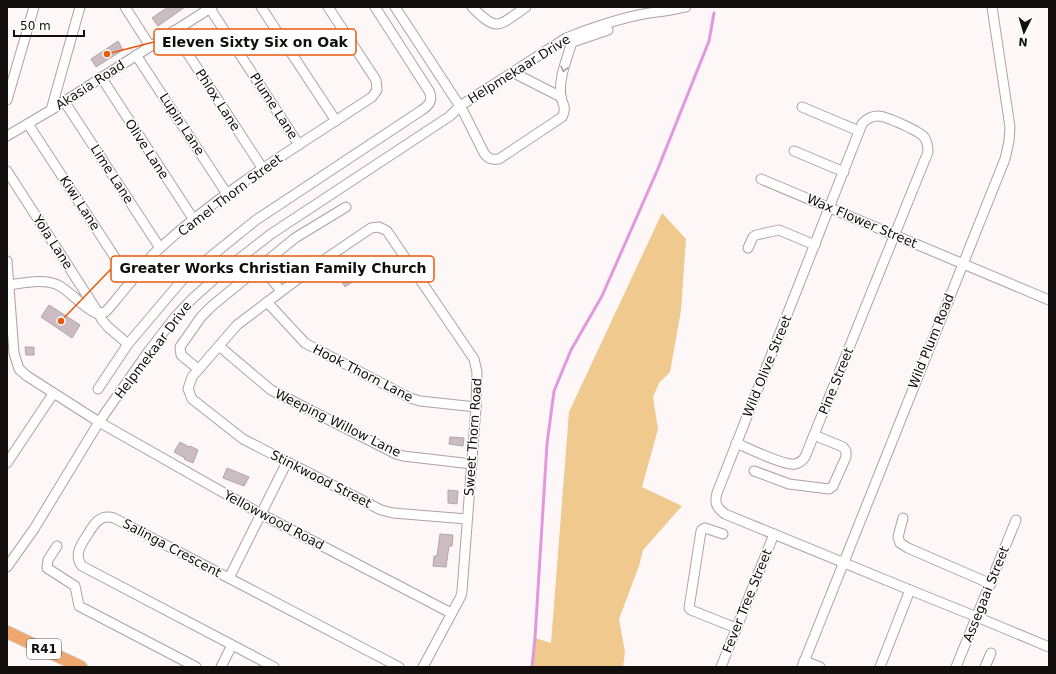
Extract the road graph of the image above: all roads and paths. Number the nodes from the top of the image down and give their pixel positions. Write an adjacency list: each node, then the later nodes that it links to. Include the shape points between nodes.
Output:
1 (34, 7): 21 (street)
2 (80, 7): 25 (street)
3 (125, 7): 16 (street)
4 (210, 7): 14 (street, Akasia Road); 30 (street, Plume Lane)
5 (261, 7): 26 (street)
6 (328, 7): 26 (street, Camel Thorn Street, via 377,83 377,90 372,97)
7 (375, 7): 53 (street, via 429,90 429,104 236,234 183,279)
8 (395, 7): 24 (street)
9 (472, 7): 10 (street, via 486,21 497,24 504,23)
10 (526, 7)
11 (992, 7): 45 (street, Wild Plum Road, via 1010,127 1009,141 1005,159)
12 (682, 8): 13 (street, Helpmekaar Drive)
13 (662, 12): 15 (street, Helpmekaar Drive); 24 (street, Helpmekaar Drive, via 619,21 566,38)
14 (173, 31): 16 (street, Akasia Road); 32 (street, Phlox Lane)
15 (572, 42): 18 (street, Helpmekaar Drive); 20 (street, one-way to 20, via 564,69)
16 (150, 46): 17 (street, Akasia Road)
17 (136, 55): 19 (street, Akasia Road); 36 (street, Lupin Lane)
18 (518, 75): 20 (street); 24 (street, Helpmekaar Drive)
19 (101, 77): 22 (street, Akasia Road); 39 (street, Olive Lane)
20 (561, 97): 24 (street, via 565,108 562,117 499,159 493,160 484,153)
21 (7, 100)
22 (64, 101): 25 (street, Akasia Road); 42 (street, Lime Lane)
23 (802, 107): 28 (street)
24 (461, 108): 60 (street, Helpmekaar Drive, via 271,234 221,273 175,318)
25 (51, 110): 27 (street, Akasia Road)
26 (336, 121): 30 (street, Camel Thorn Street)
27 (28, 124): 29 (street, Akasia Road); 47 (street, Kiwi Lane)
28 (859, 131): 34 (street, Wild Olive Street); 40 (street, Wild Olive Street, via 866,120 878,116 918,131 927,142 928,152)
29 (7, 136)
30 (299, 145): 32 (street, Camel Thorn Street)
31 (794, 151): 34 (street)
32 (263, 169): 36 (street, Camel Thorn Street)
33 (7, 171): 52 (street, Yola Lane)
34 (844, 172): 38 (street, Wild Olive Street)
35 (761, 179): 38 (street, Wax Flower Street)
36 (227, 194): 39 (street, Camel Thorn Street)
37 (346, 207): 46 (street, via 298,235)
38 (830, 207): 40 (street, Wax Flower Street); 41 (street, Wild Olive Street)
39 (194, 220): 42 (street, Camel Thorn Street)
40 (894, 234): 45 (street, Wax Flower Street); 61 (street, Pine Street)
41 (815, 245): 43 (street, via 779,230 756,235); 62 (street, Wild Olive Street)
42 (160, 248): 47 (street, Camel Thorn Street, via 142,266)
43 (748, 248)
44 (7, 261): 48 (street, Yellowwood Road)
45 (962, 263): 50 (street, Wax Flower Street); 74 (street, Wild Plum Road)
46 (261, 266): 49 (street); 55 (street, via 213,305 181,344 181,354)
47 (131, 282): 52 (street, Camel Thorn Street, via 108,309)
48 (9, 285): 52 (street, via 37,282 54,284); 57 (street, Yellowwood Road, via 17,365 27,376)
49 (281, 291): 51 (street, Sweet Thorn Road); 59 (street, Sweet Thorn Road, via 371,228 383,229 474,359 477,372)
50 (1049, 300)
51 (267, 302): 54 (street, Sweet Thorn Road, via 237,325); 59 (street, Hook Thorn Lane, via 305,343 410,398)
52 (99, 314): 53 (street, Yola Lane, via 108,327)
53 (128, 344): 56 (street)
54 (219, 346): 55 (street, Sweet Thorn Road); 65 (street, Weeping Willow Lane, via 271,390 393,453)
55 (198, 369): 58 (street, Sweet Thorn Road, via 189,382)
56 (98, 389)
57 (53, 394): 60 (street, Yellowwood Road); 64 (street)
58 (190, 396): 63 (street, Stinkwood Street, via 240,437)
59 (476, 407): 65 (street, Sweet Thorn Road)
60 (99, 422): 67 (street, Yellowwood Road); 75 (street, Helpmekaar Drive, via 34,529)
61 (814, 435): 62 (street, Pine Street, via 805,457 795,464 786,463); 66 (street, via 843,447 846,451 833,486 829,489 789,484)
62 (736, 443): 72 (street, Wild Olive Street, via 716,493 716,504 725,514)
63 (287, 462): 67 (street); 69 (street, Stinkwood Street, via 384,511)
64 (7, 463)
65 (472, 464): 69 (street, Sweet Thorn Road)
66 (754, 471)
67 (261, 514): 76 (street); 79 (street, Yellowwood Road)
68 (904, 518): 77 (street, via 898,537 900,543)
69 (468, 519): 79 (street, Sweet Thorn Road, via 462,591)
70 (1016, 520): 77 (street, Assegaai Street)
71 (723, 534): 81 (street, via 705,528 701,531 689,608)
72 (774, 534): 74 (street, Wild Olive Street); 81 (street, Fever Tree Street)
73 (57, 546): 88 (street, via 48,560 48,568 75,586 79,606)
74 (843, 563): 78 (street, Wild Olive Street); 86 (street, Wild Plum Road)
75 (7, 567)
76 (228, 578): 83 (street, Salinga Crescent, via 112,517 101,518 94,524 78,552 79,562 84,568); 91 (street, Salinga Crescent)
77 (991, 584): 80 (street, Assegaai Street)
78 (910, 590): 80 (street, Wild Olive Street); 95 (street)
79 (451, 613): 92 (street, Sweet Thorn Road)
80 (977, 617): 84 (street, Wild Olive Street); 96 (street, Assegaai Street)
81 (736, 628): 93 (street, Fever Tree Street)
82 (7, 632): 87 (main road, R41)
83 (232, 645): 89 (street); 90 (street, Salinga Crescent)
84 (1049, 647)
85 (991, 653): 97 (street)
86 (803, 664): 94 (street)
87 (81, 667)
88 (196, 667)
89 (221, 667)
90 (274, 667)
91 (400, 667)
92 (423, 667)
93 (721, 667)
94 (820, 667)
95 (880, 667)
96 (956, 667)
97 (985, 667)

